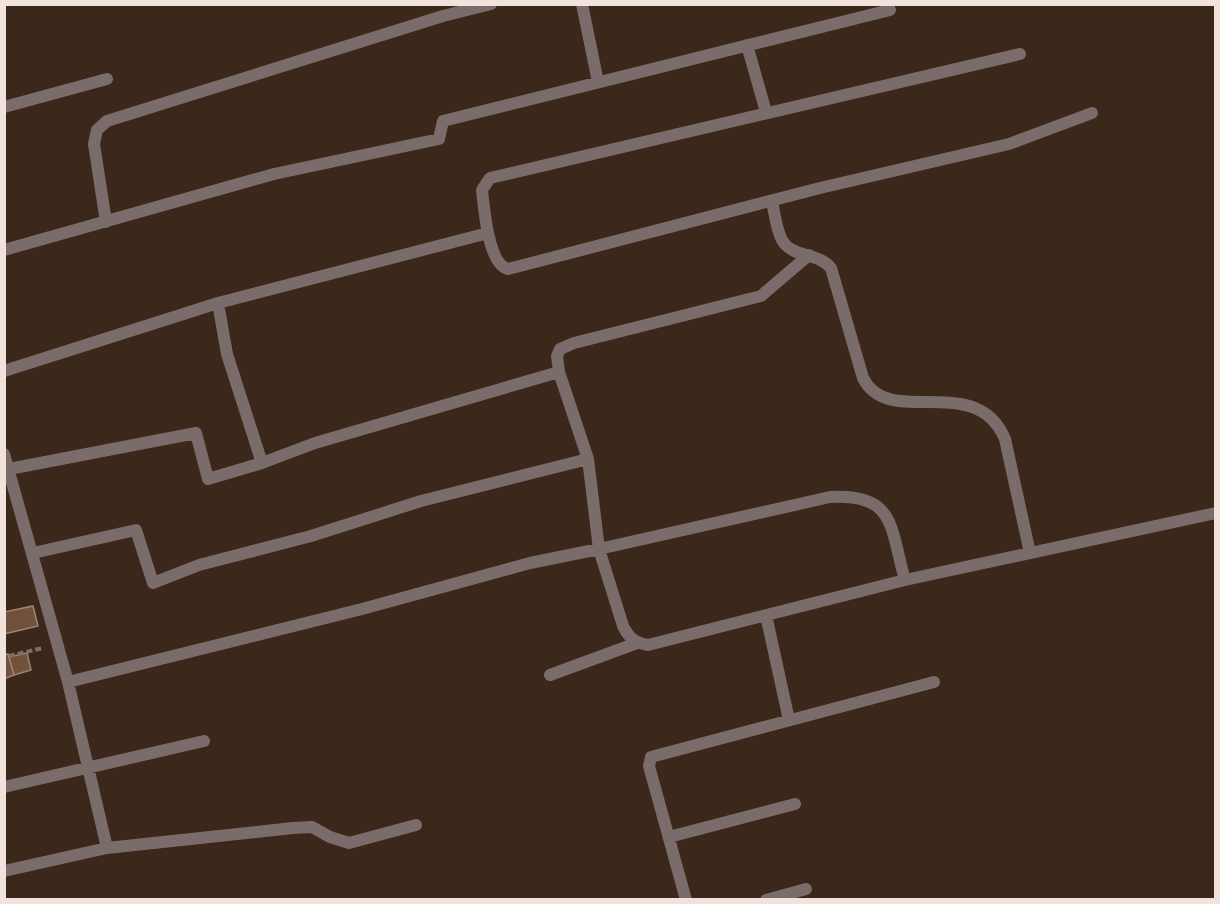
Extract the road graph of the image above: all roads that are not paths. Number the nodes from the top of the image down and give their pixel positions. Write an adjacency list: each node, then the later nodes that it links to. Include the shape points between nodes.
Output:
1 (491, 4): 3 (street)
2 (582, 4): 8 (street)
3 (441, 10): 13 (street, via 107,122 97,130 94,144)
4 (890, 10): 5 (street)
5 (747, 45): 8 (street); 10 (street)
6 (1020, 54): 10 (street)
7 (107, 79): 9 (street)
8 (598, 82): 13 (street, via 443,121 439,139 274,174)
9 (4, 106)
10 (766, 112): 14 (street, via 490,177 482,190)
11 (1092, 113): 12 (street, via 1009,144)
12 (772, 202): 14 (street, via 508,269 498,263); 16 (street, via 783,242)
13 (106, 222): 15 (street)
14 (488, 233): 17 (street)
15 (4, 250)
16 (809, 255): 19 (street, via 761,296 565,345 556,356); 27 (street, via 831,268 869,390 879,398 974,406 998,423)
17 (218, 303): 18 (street); 22 (street, via 227,354)
18 (4, 371)
19 (559, 372): 21 (street); 22 (street, via 315,443)
20 (4, 454): 23 (street)
21 (588, 459): 25 (street); 26 (street, via 420,501 311,536 199,565 153,583 136,530)
22 (262, 463): 23 (street, via 208,479 196,433)
23 (9, 469): 26 (street)
24 (1215, 513): 27 (street)
25 (600, 549): 28 (street, via 830,497 864,497 886,514); 30 (street, via 623,626); 32 (street, via 530,563)
26 (33, 553): 32 (street)
27 (1030, 553): 28 (street)
28 (905, 580): 29 (street)
29 (766, 615): 30 (street, via 648,645); 34 (street)
30 (637, 643): 31 (street)
31 (550, 675)
32 (68, 681): 36 (street)
33 (934, 682): 34 (street)
34 (789, 720): 40 (street, via 651,757 649,766)
35 (204, 741): 36 (street)
36 (90, 769): 37 (street); 41 (street)
37 (4, 787)
38 (795, 804): 40 (street)
39 (416, 825): 41 (street, via 349,843 312,828 302,828)
40 (669, 837): 44 (street)
41 (108, 848): 42 (street)
42 (4, 871)
43 (806, 889): 45 (street)
44 (686, 900)
45 (766, 900)

